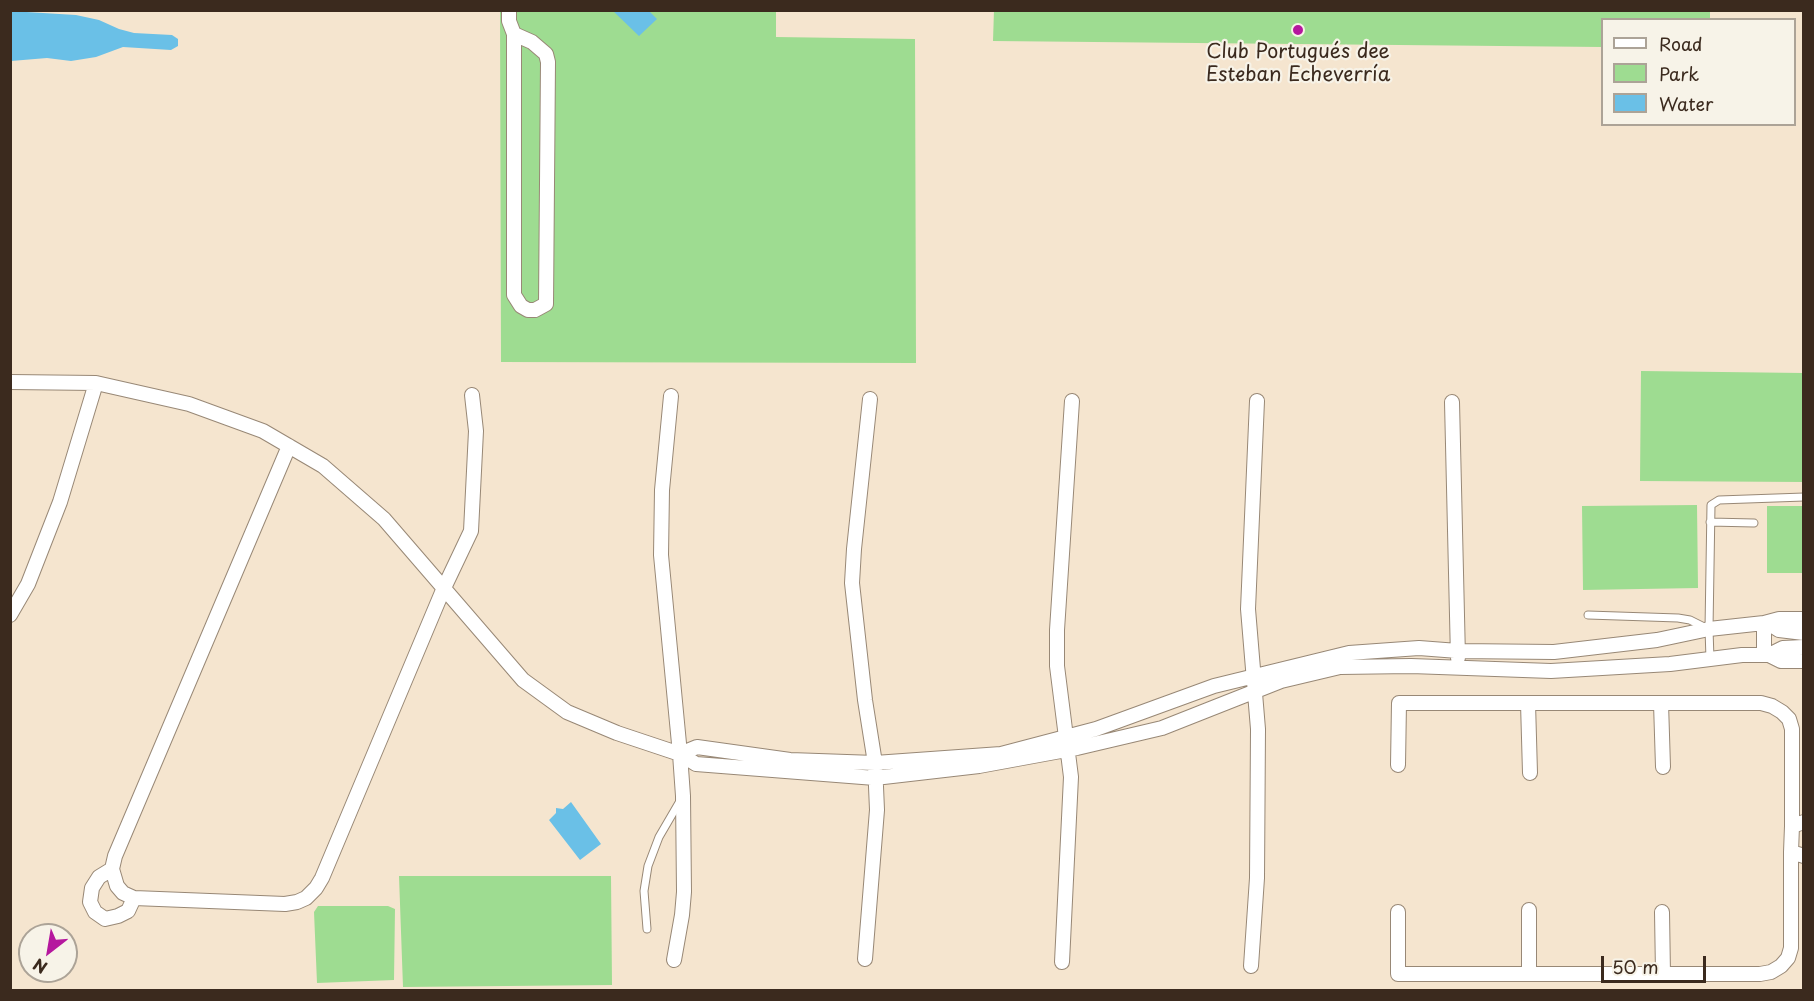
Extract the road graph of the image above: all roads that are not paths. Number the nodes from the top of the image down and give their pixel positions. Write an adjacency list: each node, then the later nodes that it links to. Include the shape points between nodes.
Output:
1 (509, 10): 2 (street)
2 (514, 34): 2 (street, via 532,42 546,54 548,62 546,304 535,310 521,306 514,295)
3 (10, 382): 4 (street)
4 (96, 383): 11 (street, via 189,404 263,431); 16 (street, via 60,502 28,584)
5 (472, 395): 15 (street, via 476,431 471,531)
6 (671, 396): 33 (street, via 662,490 661,555)
7 (870, 399): 34 (street, via 852,583)
8 (1072, 401): 32 (street, via 1057,630 1057,666)
9 (1257, 401): 28 (street, via 1248,609)
10 (1452, 402): 23 (street)
11 (289, 446): 15 (street, via 322,466 384,519); 42 (street)
12 (1803, 497): 13 (lane, via 1715,501 1710,508)
13 (1710, 522): 14 (lane); 20 (lane)
14 (1754, 523)
15 (443, 590): 33 (street, via 523,680 567,712); 43 (street, via 322,878 306,898 285,904)
16 (10, 615)
17 (1588, 615): 20 (lane, via 1678,618)
18 (1803, 619): 19 (street)
19 (1766, 623): 20 (street); 21 (street, via 1779,630); 24 (street)
20 (1709, 629): 23 (street, via 1656,640 1554,652); 25 (lane)
21 (1803, 633)
22 (1803, 647): 24 (street, via 1783,648)
23 (1458, 651): 27 (street); 28 (street, via 1419,648 1348,653)
24 (1767, 655): 25 (street); 26 (street, via 1780,661)
25 (1710, 659): 27 (street, via 1551,671)
26 (1803, 662)
27 (1458, 668): 29 (street, via 1340,667)
28 (1253, 675): 29 (street); 32 (street, via 1096,729)
29 (1255, 691): 32 (street, via 1162,728); 51 (street, via 1257,878)
30 (1528, 703): 31 (street); 35 (street, via 1399,703); 37 (street)
31 (1661, 703): 36 (street); 40 (street, via 1761,703 1782,712 1792,729)
32 (1067, 743): 34 (street, via 1000,754); 38 (street, via 979,766); 50 (street, via 1071,777)
33 (680, 754): 34 (street, via 697,747 790,760); 38 (street, via 696,764); 39 (street)
34 (874, 763): 38 (street)
35 (1398, 765)
36 (1663, 767)
37 (1530, 773)
38 (875, 778): 48 (street, via 877,810)
39 (682, 796): 47 (lane, via 648,866 644,891); 49 (street, via 684,892)
40 (1798, 824): 41 (street)
41 (1797, 854): 53 (street, via 1791,948 1781,966 1760,974)
42 (112, 869): 43 (street, via 117,886); 43 (street, via 99,877 92,888 90,903 95,912 105,919 118,916 128,911)
43 (134, 898)
44 (1529, 910): 52 (street)
45 (1398, 912): 52 (street, via 1398,974)
46 (1662, 912): 53 (street)
47 (647, 929)
48 (865, 959)
49 (674, 960)
50 (1062, 962)
51 (1251, 966)
52 (1529, 974): 53 (street)
53 (1663, 974)

